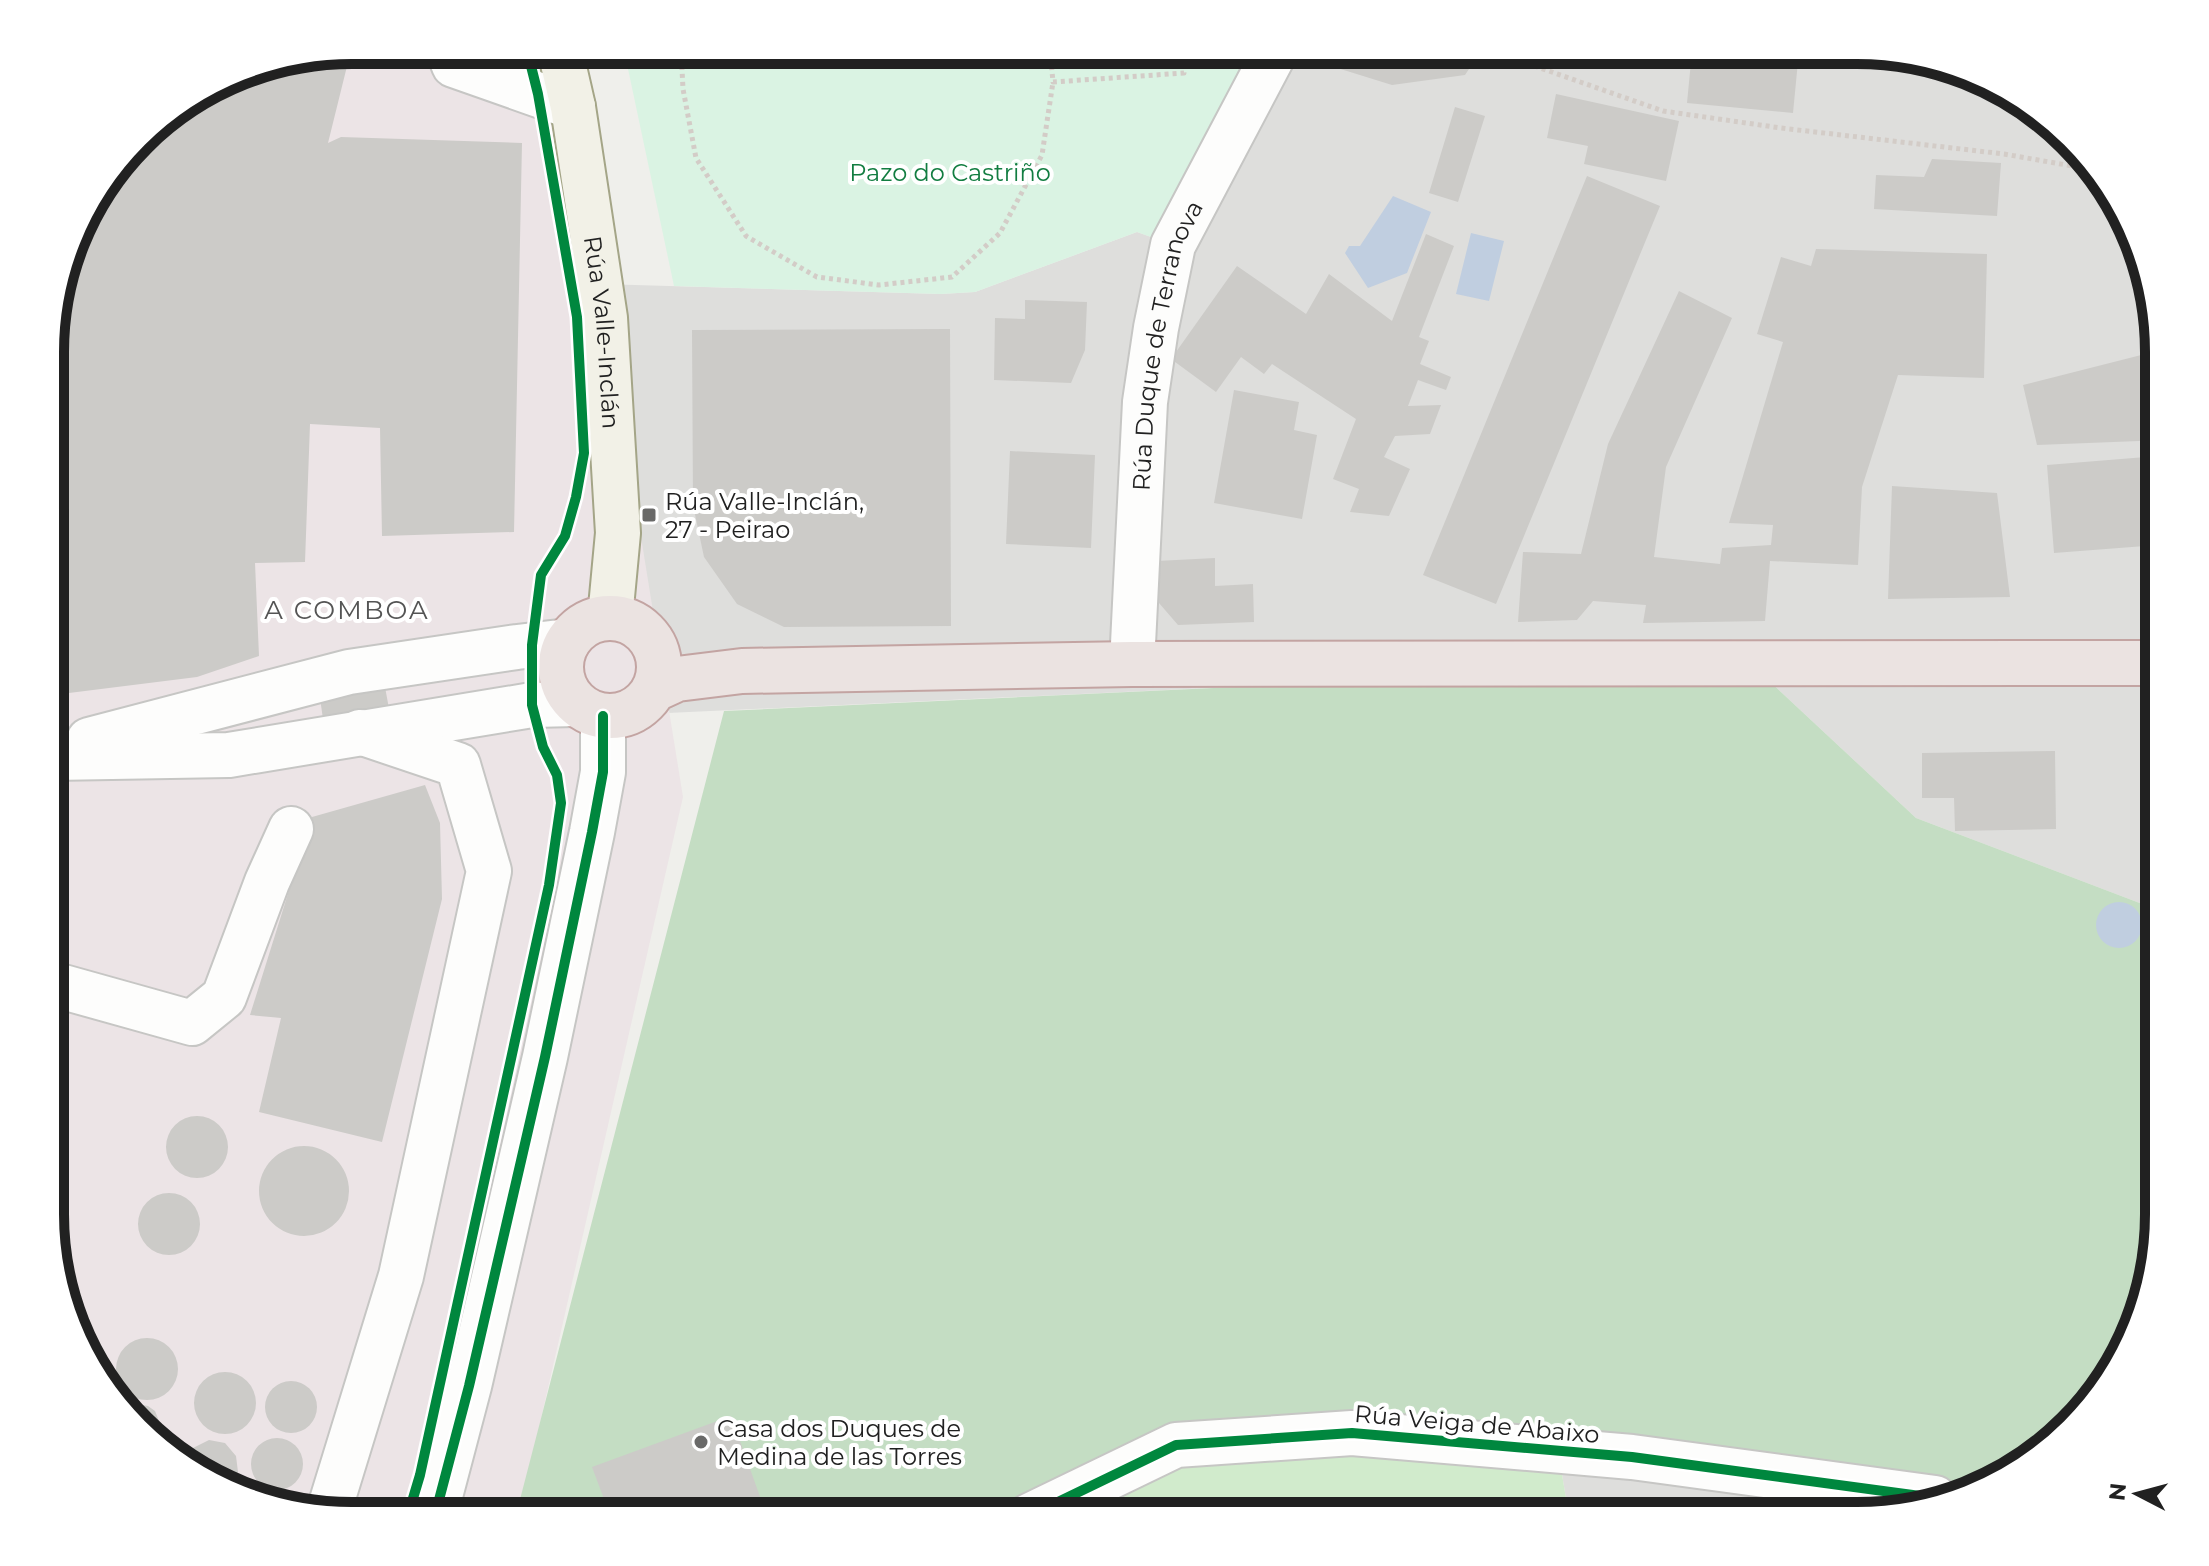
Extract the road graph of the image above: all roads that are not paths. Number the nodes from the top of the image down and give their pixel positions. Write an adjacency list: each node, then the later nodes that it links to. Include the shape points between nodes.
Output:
1 (454, 64): 4 (street)
2 (563, 64): 4 (main road, Rúa Valle-Inclán)
3 (1269, 64): 9 (street, Rúa Duque de Terranova, via 1173,245 1145,402)
4 (573, 107): 5 (main road, Rúa Valle-Inclán, via 605,318 618,533)
5 (610, 618): 6 (highway, via 633,623); 7 (highway, via 594,620)
6 (650, 638): 10 (highway, via 710,660); 11 (highway, via 659,664)
7 (568, 641): 12 (highway, via 561,657 566,690); 14 (street, via 349,672)
8 (2145, 663): 9 (highway)
9 (1132, 664): 10 (highway)
10 (777, 671): 11 (highway, via 677,679)
11 (653, 690): 12 (highway, via 627,714)
12 (590, 710): 13 (street, via 532,705); 20 (street, via 603,772 586,862)
13 (360, 732): 15 (street, via 229,755); 19 (street, via 458,765 489,871 401,1276)
14 (64, 747)
15 (64, 758)
16 (291, 829): 17 (street, via 224,997 192,1023)
17 (64, 987)
18 (1916, 1495): 21 (street, Rúa Veiga de Abaixo, via 1632,1457 1352,1433 1176,1445)
19 (332, 1501)
20 (438, 1502)
21 (1058, 1502)

